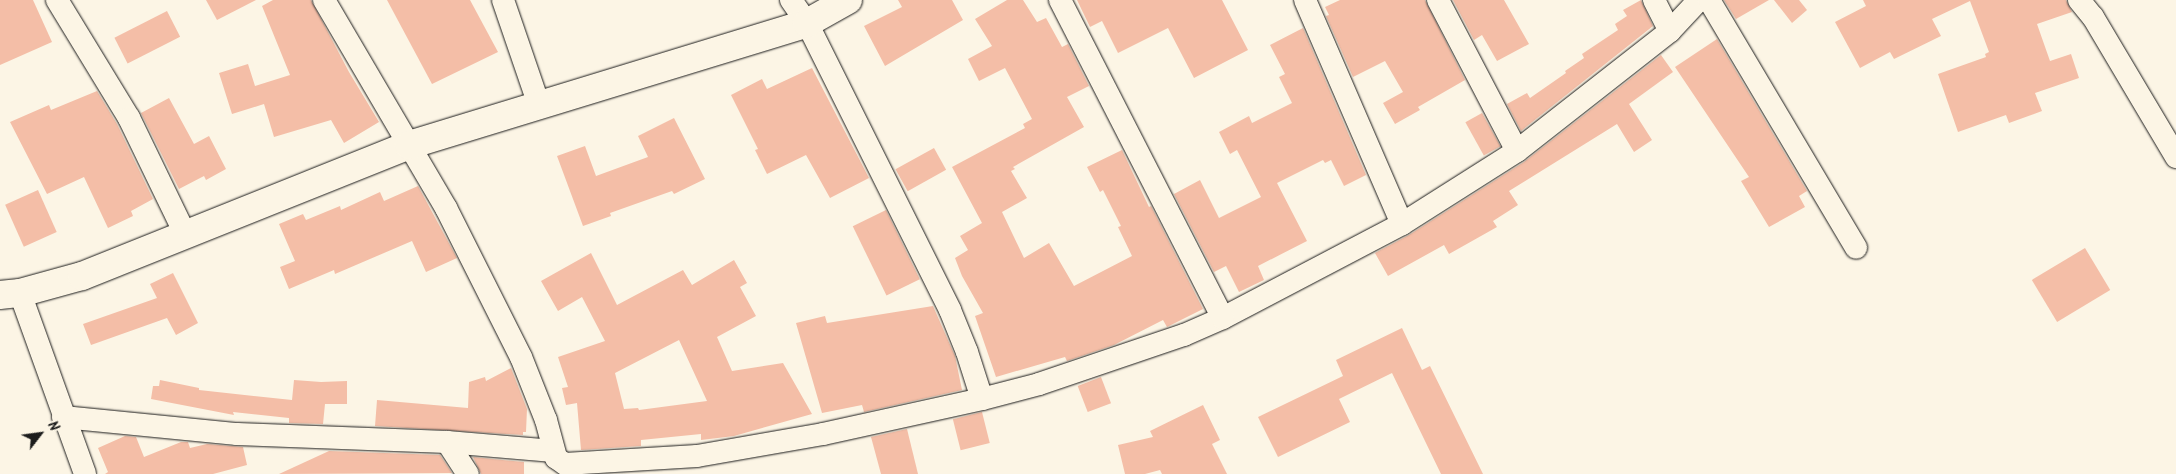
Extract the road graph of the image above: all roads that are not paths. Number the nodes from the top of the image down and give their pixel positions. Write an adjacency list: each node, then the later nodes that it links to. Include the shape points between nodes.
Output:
1 (57, 0): 20 (street, via 129,118)
2 (324, 0): 16 (street)
3 (503, 0): 15 (street)
4 (791, 0): 13 (street)
5 (848, 0): 13 (main road)
6 (1060, 0): 23 (street)
7 (1305, 0): 19 (street)
8 (1438, 0): 17 (street)
9 (1654, 0): 14 (street)
10 (1699, 0): 14 (street)
11 (1709, 0): 21 (street)
12 (2079, 0): 18 (street)
13 (807, 23): 15 (main road); 24 (street, via 950,310)
14 (1670, 31): 17 (street)
15 (539, 105): 16 (main road)
16 (409, 145): 20 (main road); 27 (street, via 446,208 521,357 542,407)
17 (1516, 152): 19 (street)
18 (2176, 157)
19 (1402, 224): 23 (street)
20 (185, 234): 22 (main road, via 82,276)
21 (1856, 248)
22 (10, 294): 25 (street)
23 (1223, 318): 24 (street, via 1106,363)
24 (982, 399): 27 (street, via 823,434 697,456 565,464 558,461)
25 (63, 417): 26 (street, via 237,434); 28 (street)
26 (448, 442): 27 (street); 29 (street)
27 (554, 452)
28 (86, 474)
29 (468, 474)

